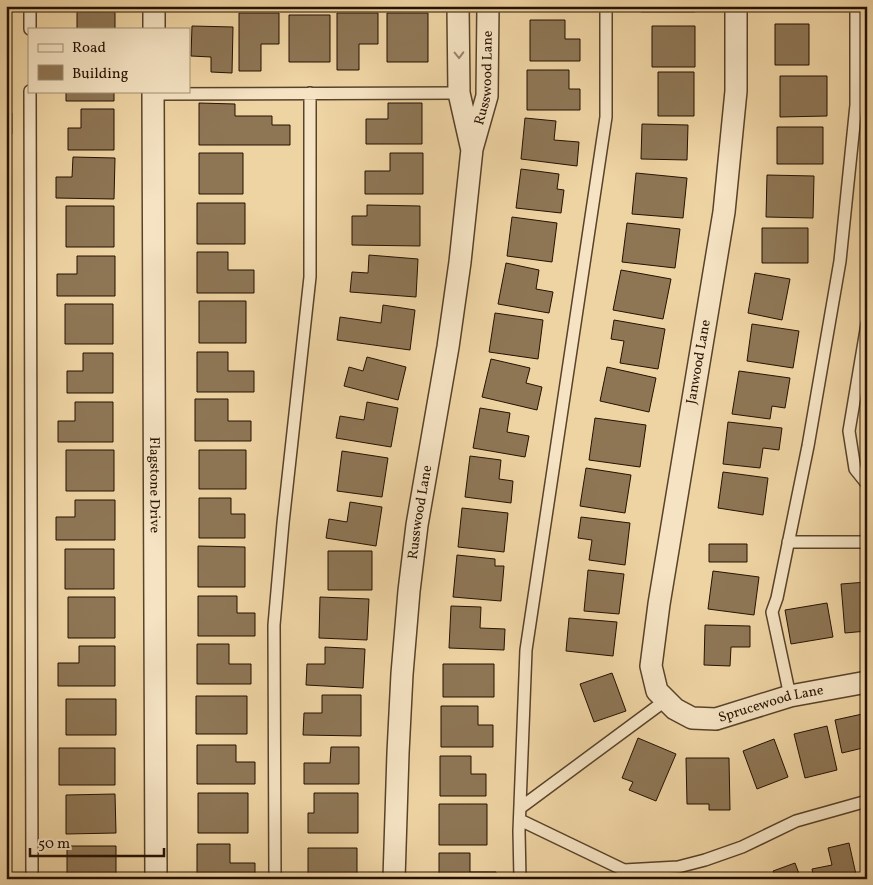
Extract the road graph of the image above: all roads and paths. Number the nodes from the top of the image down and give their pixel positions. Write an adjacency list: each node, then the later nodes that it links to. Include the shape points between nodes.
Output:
1 (30, 6): 8 (lane)
2 (154, 6): 9 (street)
3 (458, 6): 13 (street, Russwood Lane, one-way to 13)
4 (488, 6): 14 (street, Russwood Lane, via 487,96)
5 (606, 6): 23 (lane, via 606,117 526,650)
6 (736, 6): 21 (street, Janwood Lane, via 736,91 724,212 651,666 657,691)
7 (856, 6): 17 (lane, via 856,104 840,261)
8 (30, 28)
9 (154, 28)
10 (30, 92): 25 (lane)
11 (152, 92): 12 (lane); 26 (street, Flagstone Drive)
12 (310, 93): 13 (lane); 27 (lane, via 310,276 274,625)
13 (460, 93): 14 (street, Russwood Lane)
14 (472, 149): 28 (street, Russwood Lane, via 457,281 409,591 401,684)
15 (867, 324): 16 (lane, via 849,431 855,469)
16 (867, 484)
17 (788, 542): 18 (lane); 20 (lane, via 772,612)
18 (867, 542)
19 (867, 682): 20 (street, Sprucewood Lane)
20 (790, 696): 21 (street, Sprucewood Lane, via 716,719 692,718)
21 (670, 704): 23 (lane)
22 (867, 801): 24 (lane, via 796,821 742,847 705,860 678,867 624,870)
23 (520, 808): 24 (lane)
24 (520, 820): 29 (lane)
25 (32, 879)
26 (156, 879)
27 (275, 879)
28 (394, 879)
29 (520, 879)

